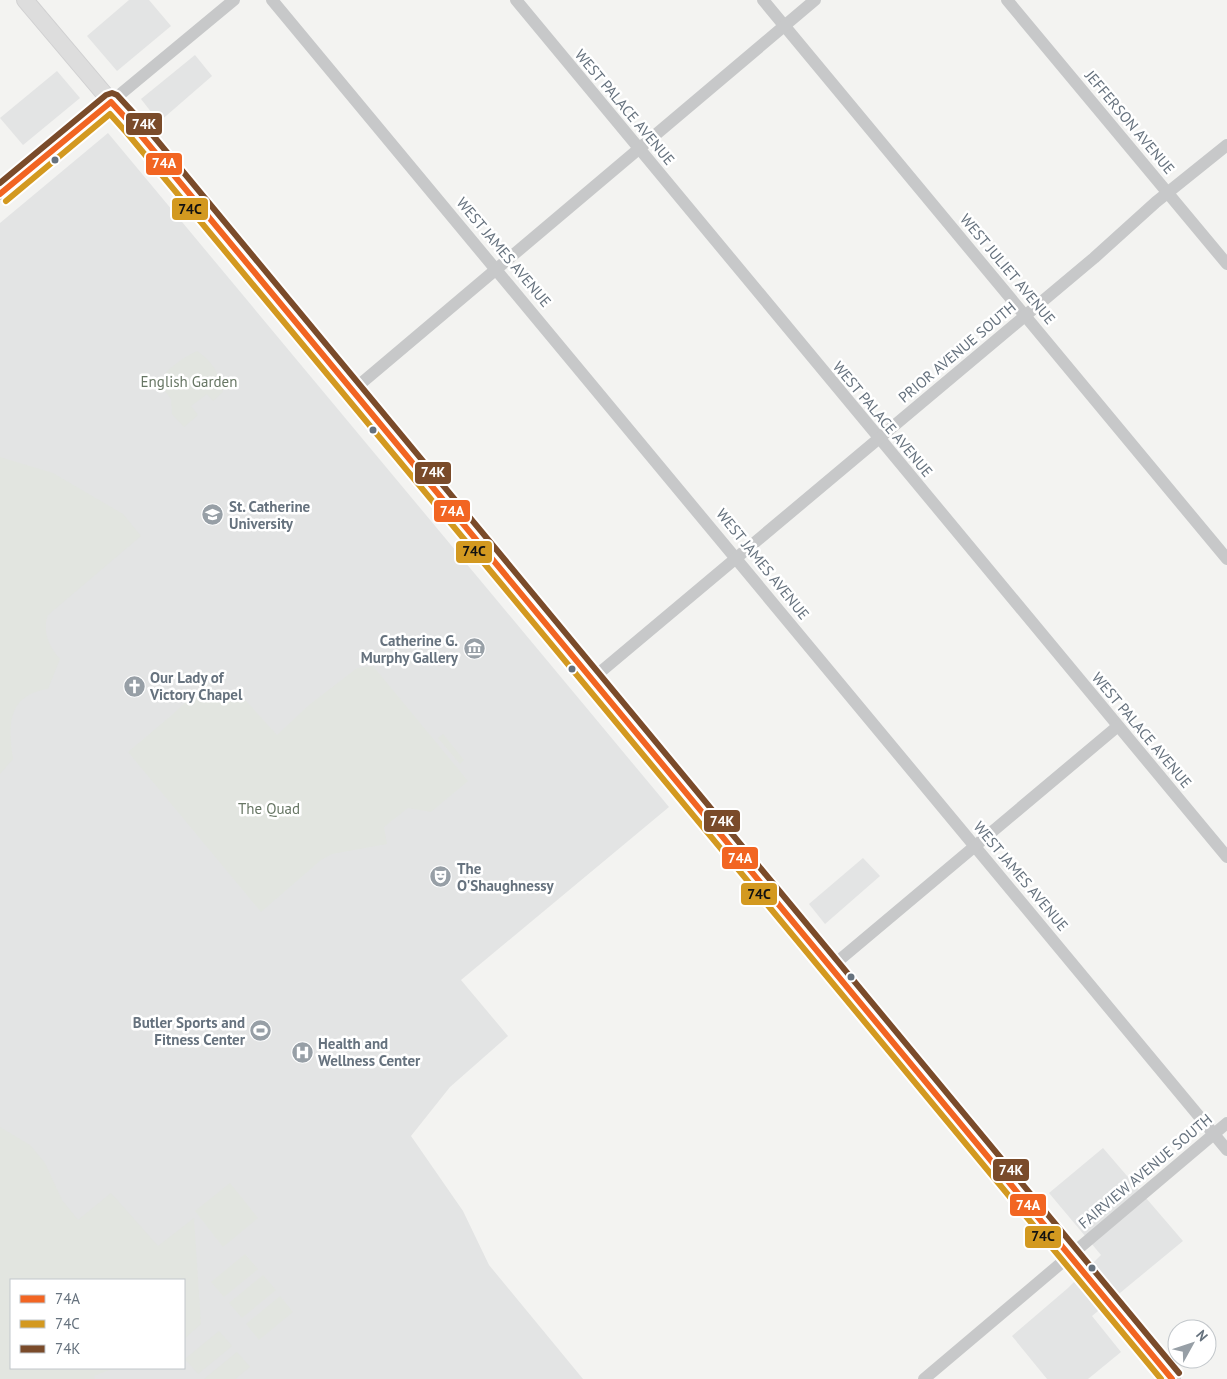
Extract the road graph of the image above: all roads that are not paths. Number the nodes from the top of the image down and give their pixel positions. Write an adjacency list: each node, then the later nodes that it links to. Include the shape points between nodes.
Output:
1 (25, 0): 9 (main road)
2 (234, 0): 9 (street)
3 (272, 0): 15 (street, WEST JAMES AVENUE)
4 (516, 0): 11 (street, WEST PALACE AVENUE)
5 (763, 0): 8 (street, WEST JULIET AVENUE)
6 (815, 0): 8 (street)
7 (1007, 0): 12 (street, JEFFERSON AVENUE)
8 (785, 26): 11 (street); 16 (street, WEST JULIET AVENUE)
9 (111, 102): 13 (street); 17 (main road)
10 (1227, 145): 12 (street, PRIOR AVENUE SOUTH)
11 (639, 149): 15 (street); 18 (street, WEST PALACE AVENUE)
12 (1168, 193): 14 (street, JEFFERSON AVENUE); 16 (street, PRIOR AVENUE SOUTH)
13 (0, 194)
14 (1227, 264)
15 (497, 269): 17 (street); 19 (street, WEST JAMES AVENUE)
16 (1025, 315): 18 (street, PRIOR AVENUE SOUTH); 20 (street, WEST JULIET AVENUE)
17 (352, 390): 21 (main road)
18 (878, 439): 19 (street, PRIOR AVENUE SOUTH); 22 (street, WEST PALACE AVENUE)
19 (736, 558): 21 (street, PRIOR AVENUE SOUTH); 23 (street, WEST JAMES AVENUE)
20 (1227, 559)
21 (592, 679): 25 (main road)
22 (1118, 726): 23 (street); 24 (street, WEST PALACE AVENUE)
23 (975, 846): 25 (street); 27 (street, WEST JAMES AVENUE)
24 (1227, 857)
25 (831, 967): 29 (main road)
26 (1227, 1123): 27 (street, FAIRVIEW AVENUE SOUTH)
27 (1214, 1134): 28 (street, WEST JAMES AVENUE); 29 (street, FAIRVIEW AVENUE SOUTH)
28 (1227, 1150)
29 (1070, 1255): 30 (street, FAIRVIEW AVENUE SOUTH); 31 (main road)
30 (926, 1378)
31 (1172, 1379)

